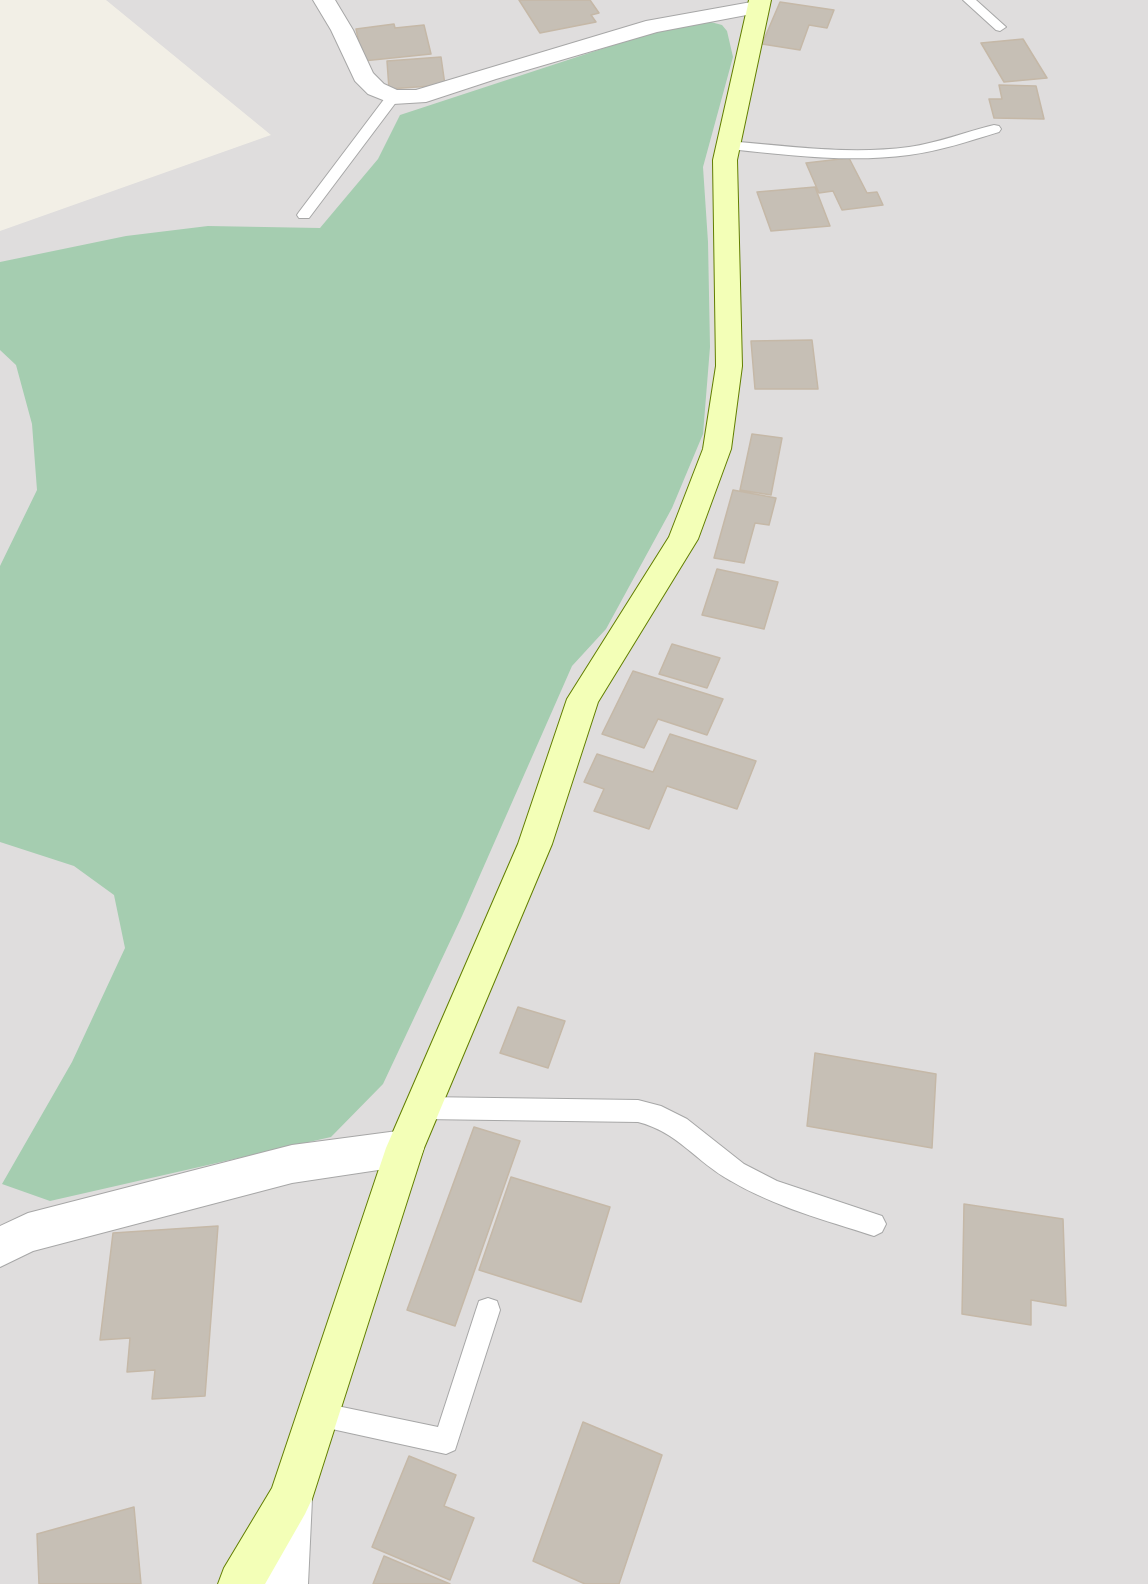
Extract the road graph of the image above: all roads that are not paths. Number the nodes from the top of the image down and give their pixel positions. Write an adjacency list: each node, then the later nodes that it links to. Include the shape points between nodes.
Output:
1 (324, 0): 5 (street, via 363,76 376,89)
2 (969, 0): 4 (lane)
3 (758, 4): 5 (street, via 654,26 418,97); 7 (street)
4 (1000, 27)
5 (393, 97): 8 (lane)
6 (994, 129): 7 (lane, via 930,148 887,153 841,154)
7 (728, 145): 9 (street, via 724,160 729,366 717,449 683,539 583,699 535,844)
8 (304, 215)
9 (423, 1107): 10 (street); 11 (lane, via 638,1111 679,1127 736,1172 772,1191)
10 (405, 1148): 12 (street, via 291,1164 28,1233); 14 (street)
11 (874, 1224)
12 (0, 1247)
13 (488, 1310): 14 (lane, via 446,1441)
14 (318, 1415): 15 (street)
15 (290, 1499): 16 (street); 17 (street)
16 (240, 1584)
17 (286, 1584)

